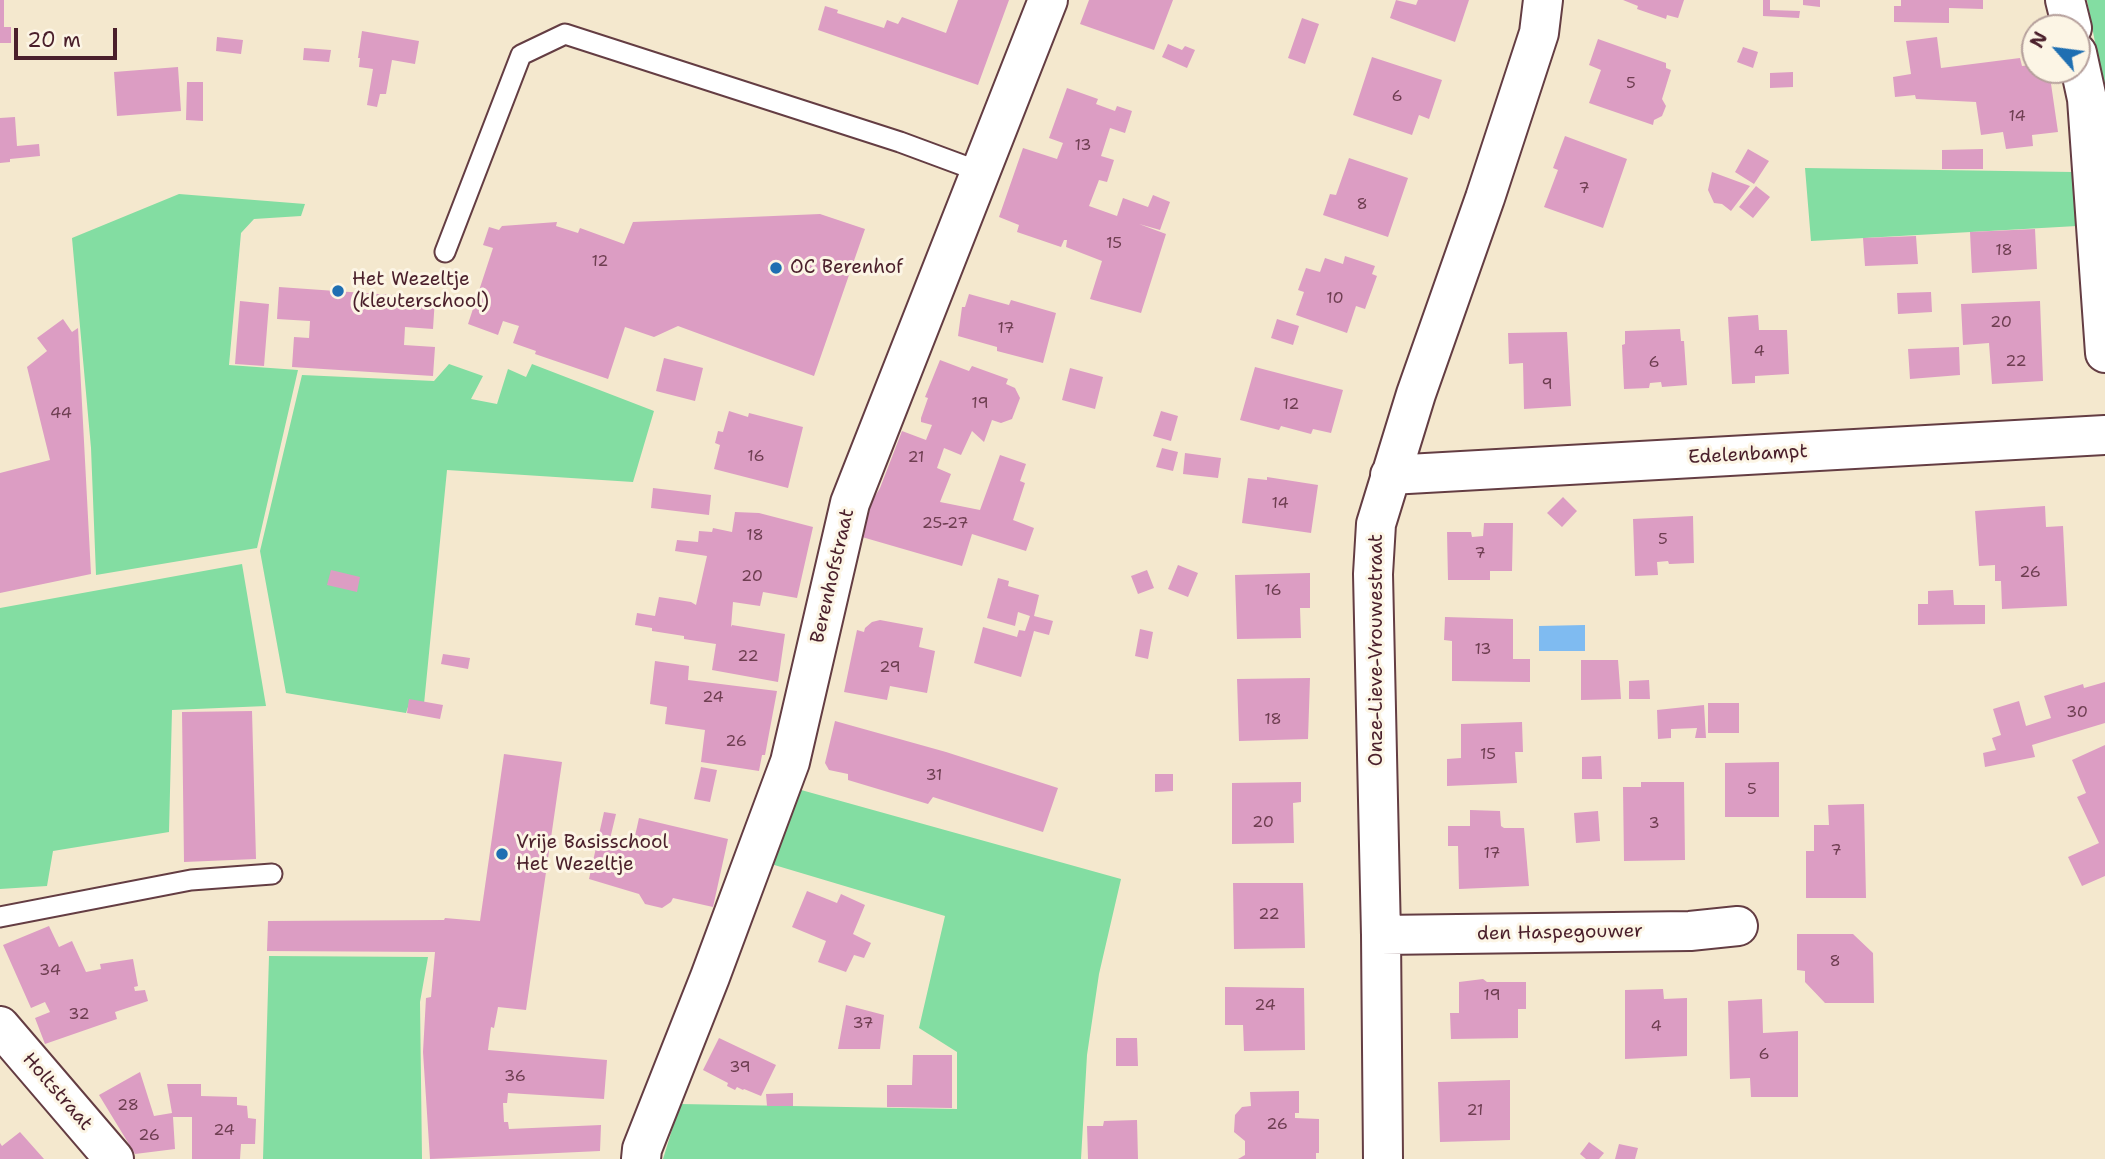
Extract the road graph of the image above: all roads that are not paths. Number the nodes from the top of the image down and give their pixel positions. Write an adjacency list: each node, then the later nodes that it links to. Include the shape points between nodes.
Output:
1 (1048, 0): 4 (street, Berenhofstraat)
2 (1543, 0): 8 (street, Onze-Lieve-Vrouwestraat, via 1539,33)
3 (2084, 84): 6 (street)
4 (981, 172): 5 (lane, via 565,34 521,55); 15 (street, Berenhofstraat, via 850,503 790,762)
5 (444, 252)
6 (2105, 353)
7 (2105, 435): 8 (street, Edelenbampt)
8 (1390, 475): 12 (street, Onze-Lieve-Vrouwestraat, via 1376,524 1373,574)
9 (272, 874): 10 (lane, via 191,880)
10 (0, 917)
11 (1738, 926): 12 (street, den Haspegouwer, via 1690,931)
12 (1381, 935): 16 (street, Onze-Lieve-Vrouwestraat)
13 (0, 1026): 14 (street, Holtstraat)
14 (114, 1159)
15 (641, 1159)
16 (1382, 1159)

